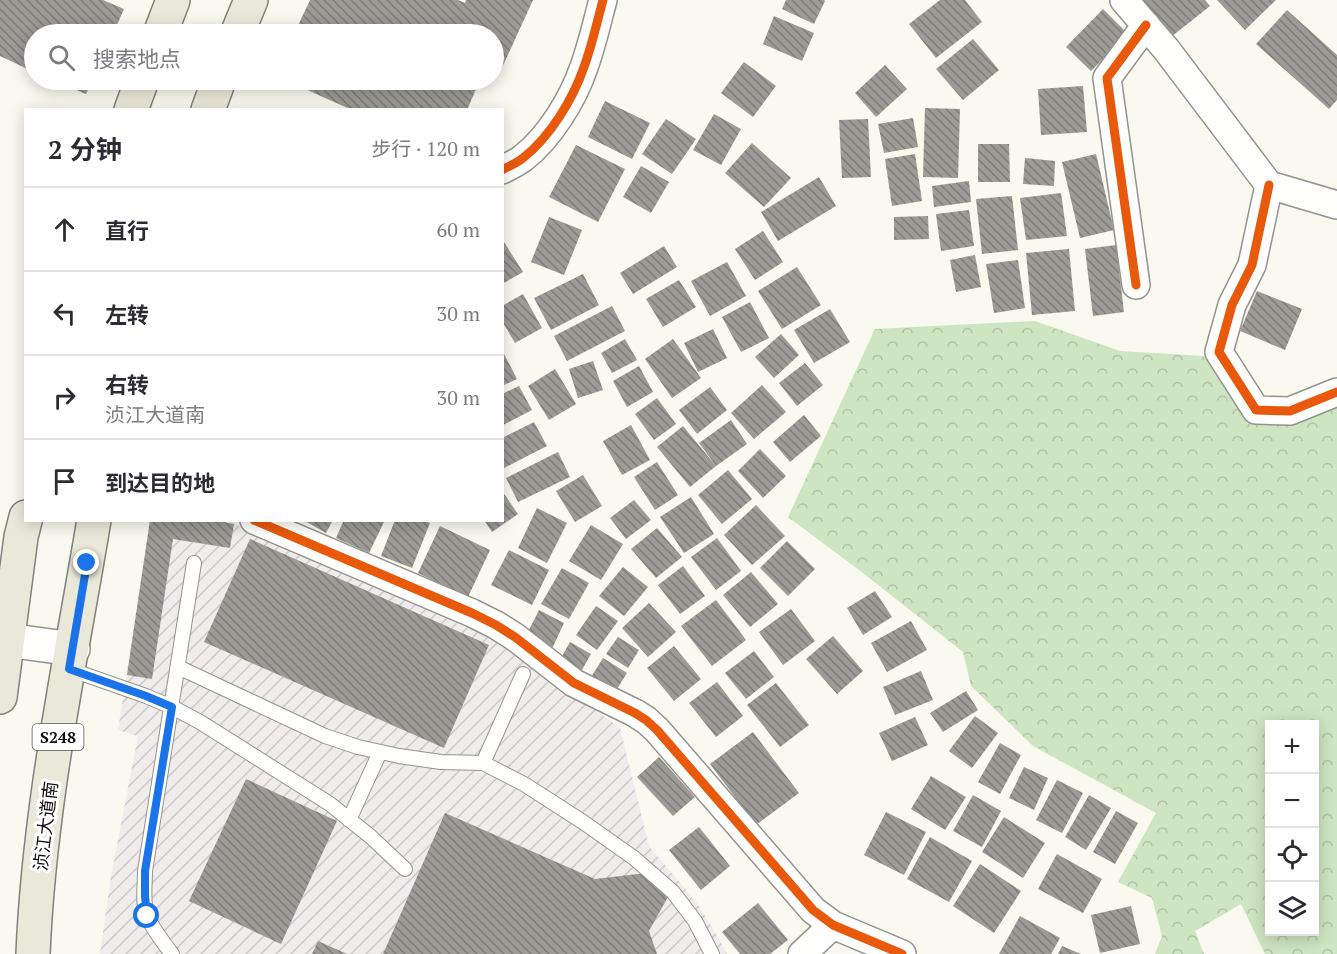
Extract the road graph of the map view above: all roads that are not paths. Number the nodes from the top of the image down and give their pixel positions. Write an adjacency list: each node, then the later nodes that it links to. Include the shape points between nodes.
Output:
1 (173, 0): 5 (main road)
2 (251, 0): 6 (main road)
3 (603, 0): 12 (street, via 585,65 571,96 540,143)
4 (1124, 0): 7 (street)
5 (163, 24)
6 (241, 24)
7 (1146, 26): 13 (street); 15 (street, via 1107,78)
8 (138, 90): 10 (main road)
9 (215, 90): 11 (main road)
10 (132, 108)
11 (209, 108)
12 (504, 169)
13 (1269, 185): 14 (street); 16 (street, via 1252,265 1232,305 1220,352 1256,410 1290,411)
14 (1337, 205)
15 (1136, 285)
16 (1337, 392)
17 (25, 522): 21 (main road)
18 (94, 522): 22 (main road, 浈江大道南 / S248)
19 (259, 522): 31 (street, via 488,621 573,683 646,720 813,910)
20 (194, 563): 23 (lane)
21 (4, 639): 22 (street); 25 (main road)
22 (71, 659): 26 (lane); 32 (main road, 浈江大道南 / S248, via 52,772)
23 (178, 667): 26 (lane); 27 (lane, via 325,736)
24 (523, 674): 28 (lane)
25 (0, 697)
26 (172, 707): 29 (lane); 33 (lane, via 145,871 147,916)
27 (380, 752): 28 (lane, via 441,762); 29 (lane)
28 (483, 763): 34 (lane, via 534,790 633,858 673,892 695,921)
29 (349, 820): 30 (lane)
30 (405, 869)
31 (833, 925): 35 (street); 36 (street)
32 (33, 954)
33 (172, 954)
34 (712, 954)
35 (802, 954)
36 (902, 954)

